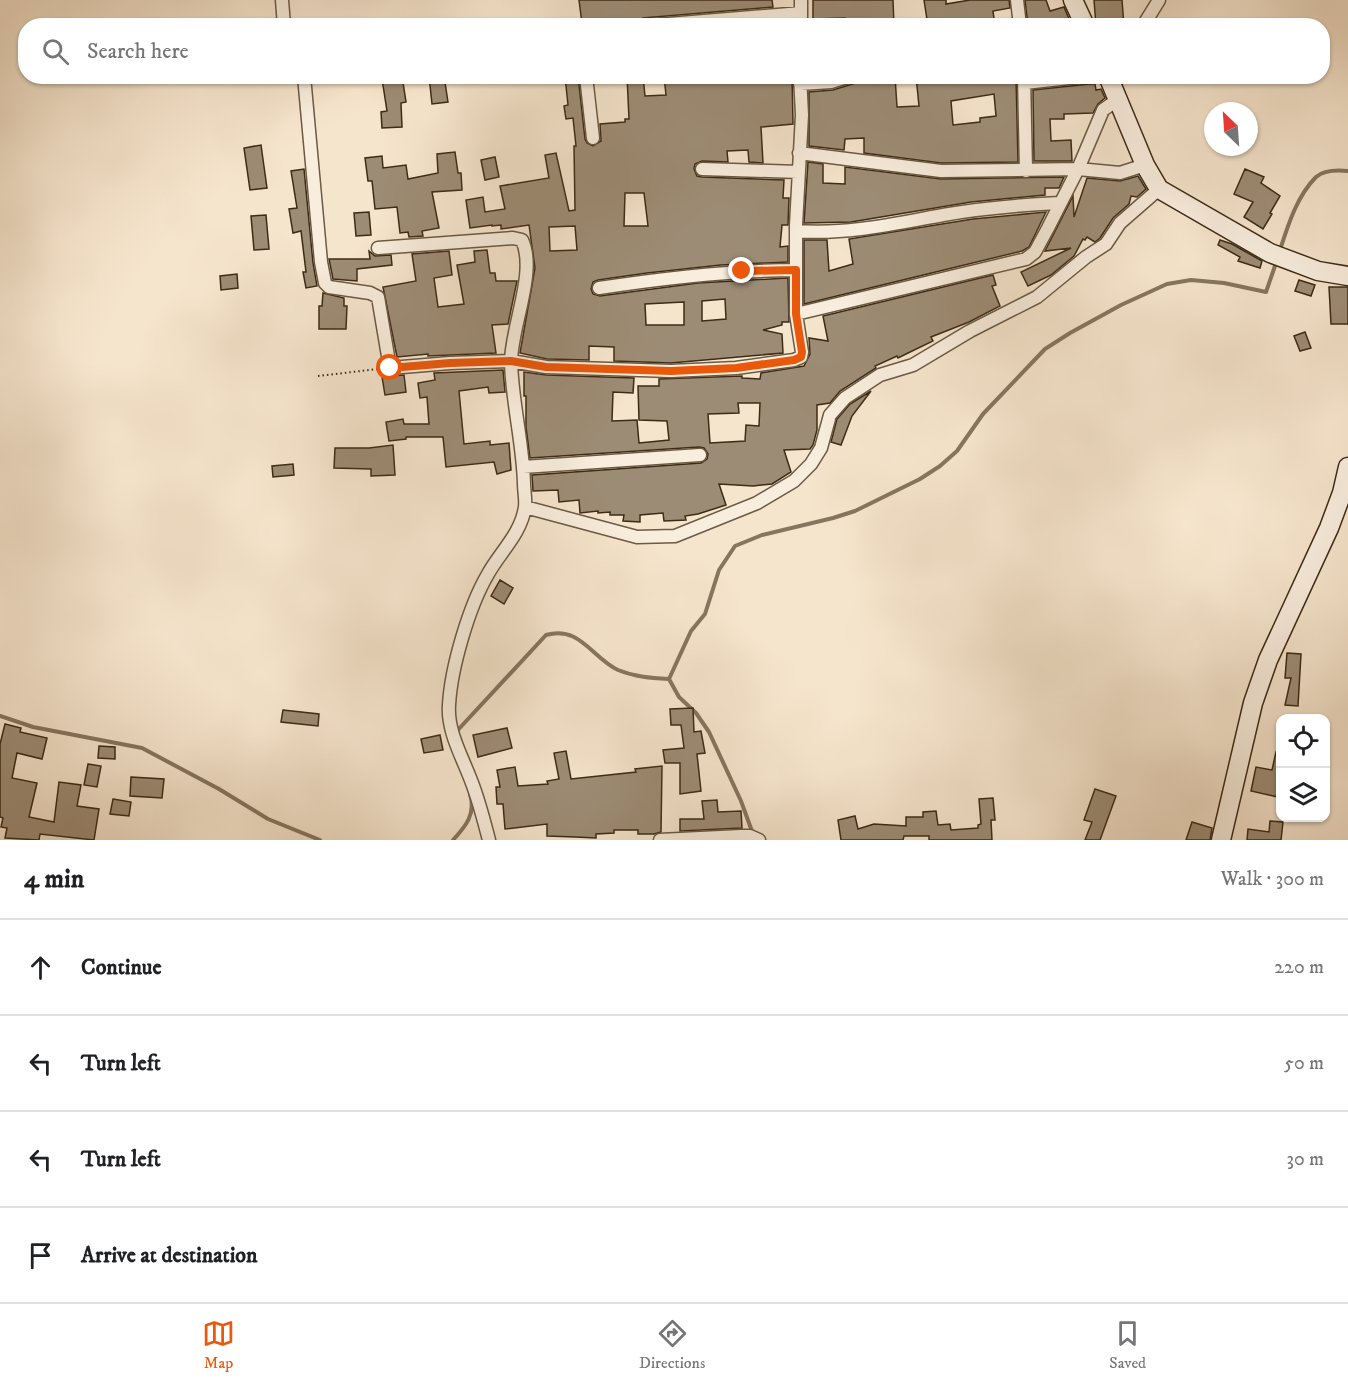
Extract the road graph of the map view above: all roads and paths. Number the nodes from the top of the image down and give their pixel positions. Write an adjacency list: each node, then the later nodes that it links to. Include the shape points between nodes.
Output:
1 (282, 0): 6 (street)
2 (1017, 0): 8 (street)
3 (1073, 0): 9 (street)
4 (1159, 0): 10 (street)
5 (801, 13): 7 (street)
6 (283, 18)
7 (741, 18)
8 (1019, 18)
9 (1081, 18)
10 (1148, 18)
11 (305, 84): 31 (street, via 325,283 378,297)
12 (587, 84): 16 (street)
13 (800, 84): 17 (street)
14 (1025, 84): 20 (street)
15 (1113, 85): 18 (street); 22 (street)
16 (593, 138)
17 (799, 153): 20 (street, via 941,171); 21 (street)
18 (1075, 169): 20 (street); 22 (street); 23 (street)
19 (702, 170): 21 (street)
20 (1026, 171)
21 (799, 172): 24 (street)
22 (1153, 177): 27 (street, via 1270,253 1318,271); 36 (street, via 1106,244 1037,297 914,364 880,375 844,398 830,415 821,448 811,464 794,481 757,502 675,536 646,537)
23 (1059, 203): 24 (street, via 945,214 858,230); 29 (street, via 1035,252 1026,259)
24 (796, 231): 26 (street)
25 (378, 248): 30 (street, via 522,240 526,264)
26 (796, 270): 28 (street, via 742,271); 29 (street)
27 (1348, 276)
28 (599, 288)
29 (796, 314): 30 (street, via 802,352 794,360 671,371 546,367)
30 (511, 361): 31 (street); 34 (street)
31 (390, 368): 32 (path)
32 (318, 376)
33 (700, 455): 34 (street)
34 (523, 467): 36 (street)
35 (1348, 467): 40 (street, via 1329,528 1268,660 1253,702)
36 (525, 507): 37 (street, via 517,531 475,601 456,660 449,706 456,742)
37 (489, 840)
38 (660, 840): 39 (street, via 741,836)
39 (759, 840)
40 (1221, 840)

